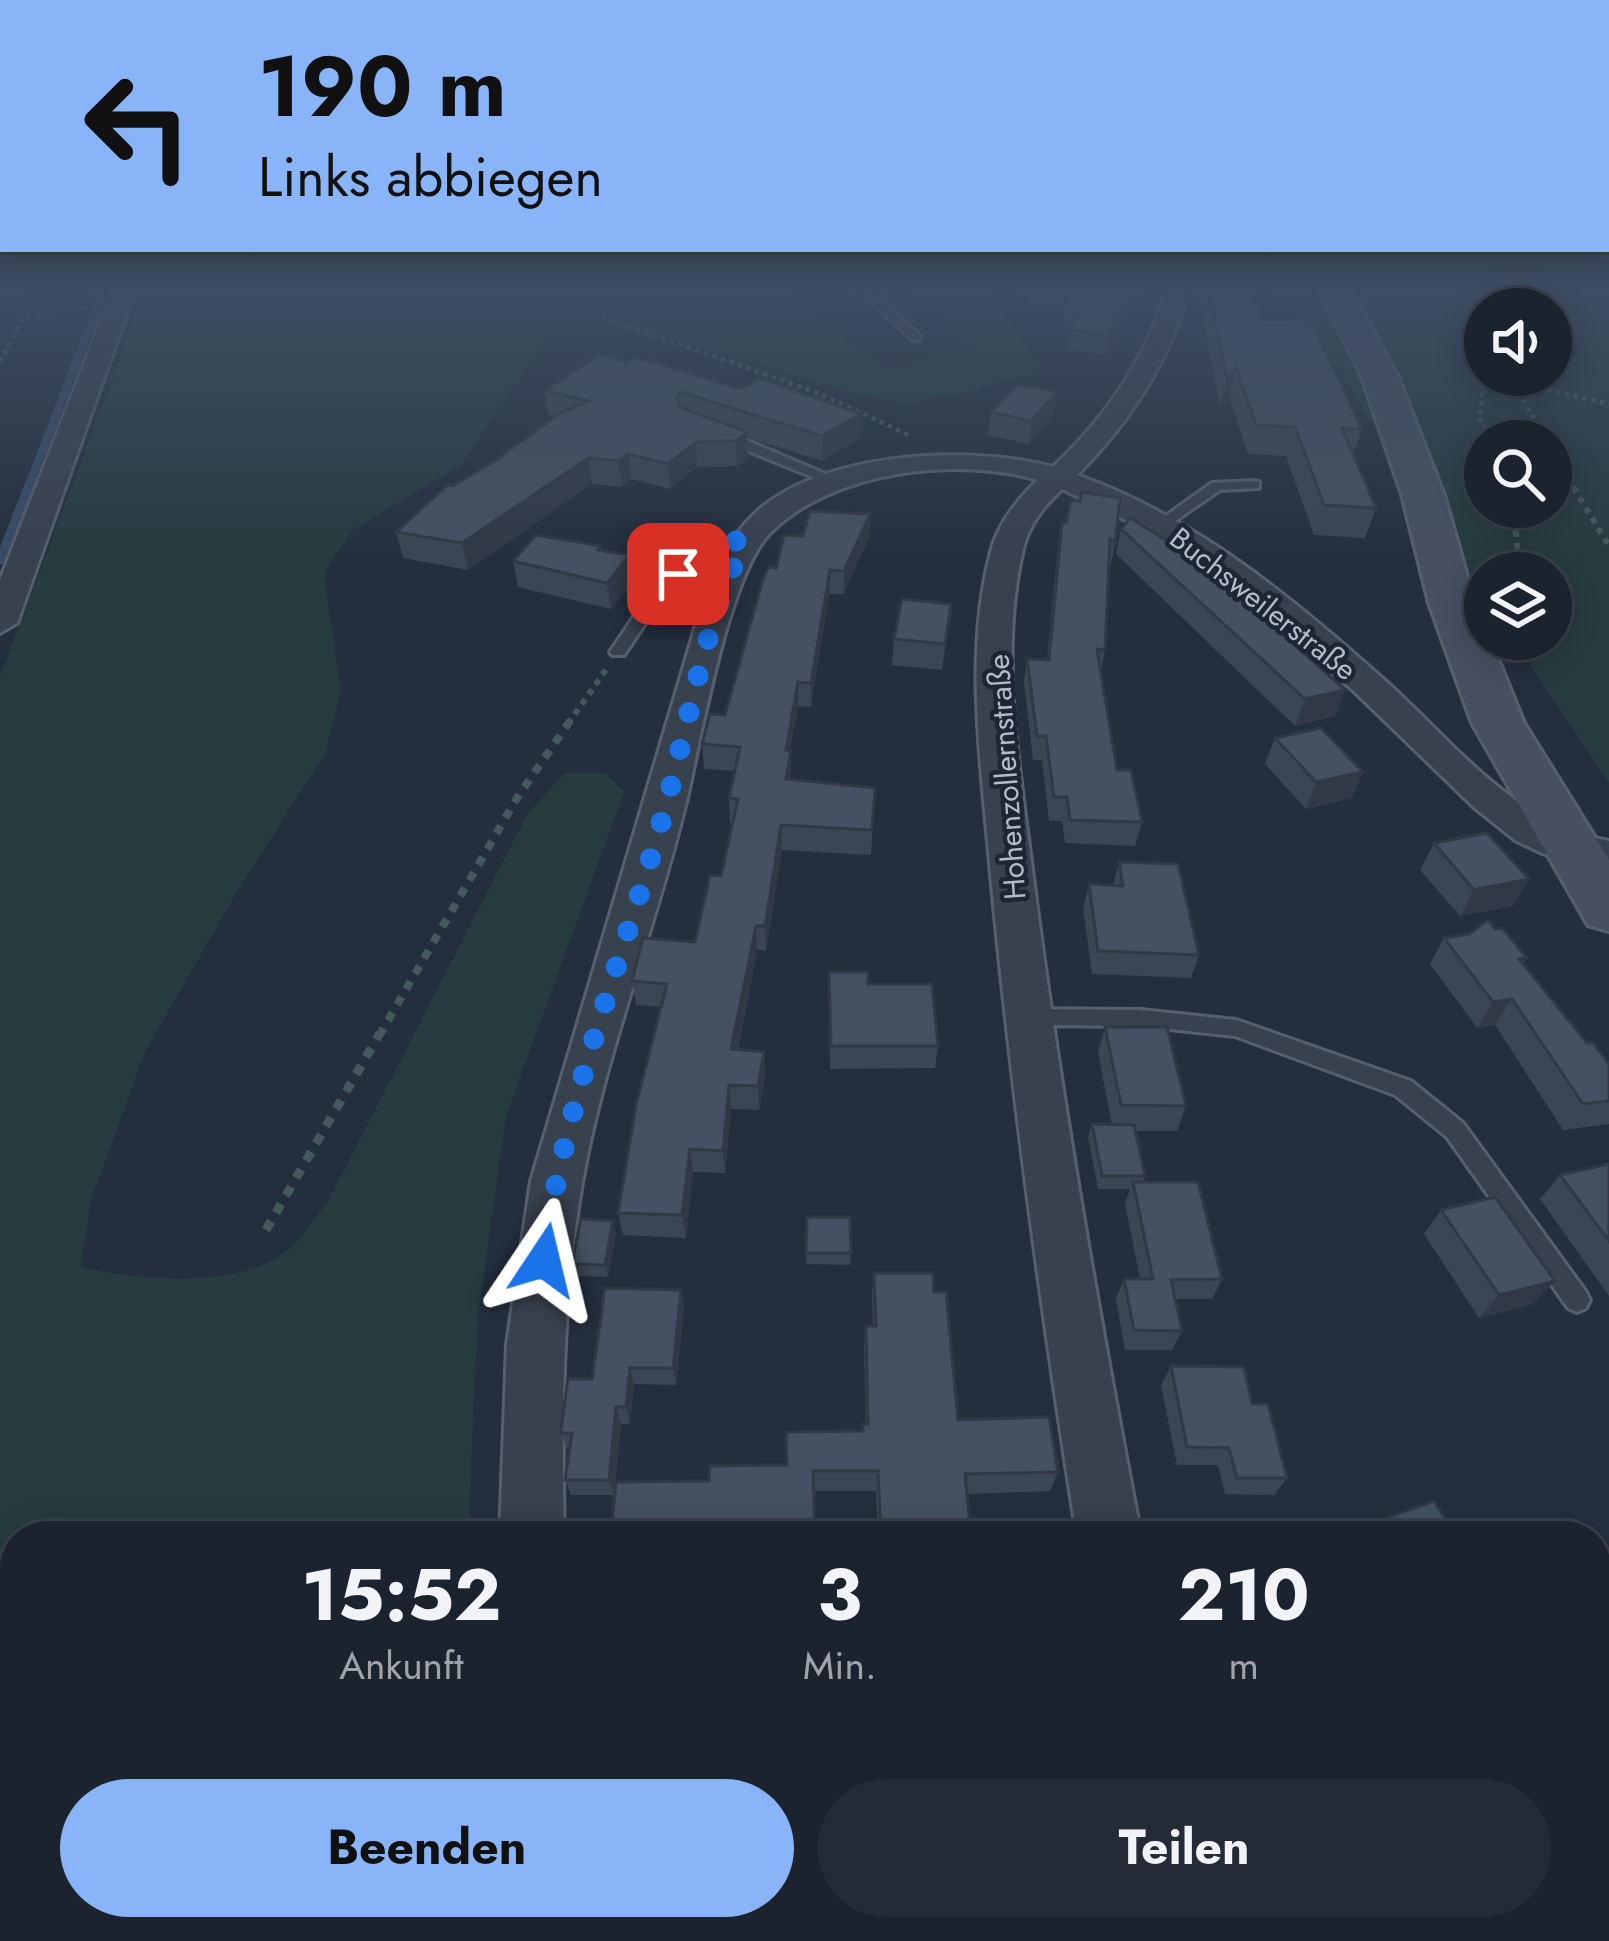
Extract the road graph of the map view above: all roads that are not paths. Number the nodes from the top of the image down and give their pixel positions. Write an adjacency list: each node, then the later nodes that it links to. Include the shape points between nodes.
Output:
1 (91, 378): 10 (street)
2 (1140, 378): 5 (street, Hohenzollernstraße)
3 (1380, 378): 12 (main road, via 1498,723)
4 (708, 431): 6 (lane)
5 (1055, 477): 6 (street, Buchsweilerstraße, via 966,464); 8 (street, Buchsweilerstraße); 14 (street, Hohenzollernstraße, via 1034,496 1010,541 997,625 1001,766)
6 (840, 482): 9 (street, Buchsweilerstraße, via 775,513)
7 (1254, 485): 8 (lane, via 1217,486)
8 (1160, 526): 12 (street, Buchsweilerstraße, via 1253,590 1528,829)
9 (745, 542): 11 (lane, via 705,548); 16 (street, Buchsweilerstraße, via 594,1035 548,1225)
10 (0, 623)
11 (618, 652)
12 (1589, 851): 13 (main road)
13 (1609, 910)
14 (1026, 1017): 15 (lane, via 1236,1028 1403,1088 1455,1130); 17 (street, Hohenzollernstraße)
15 (1577, 1300)
16 (532, 1521)
17 (1106, 1521)

